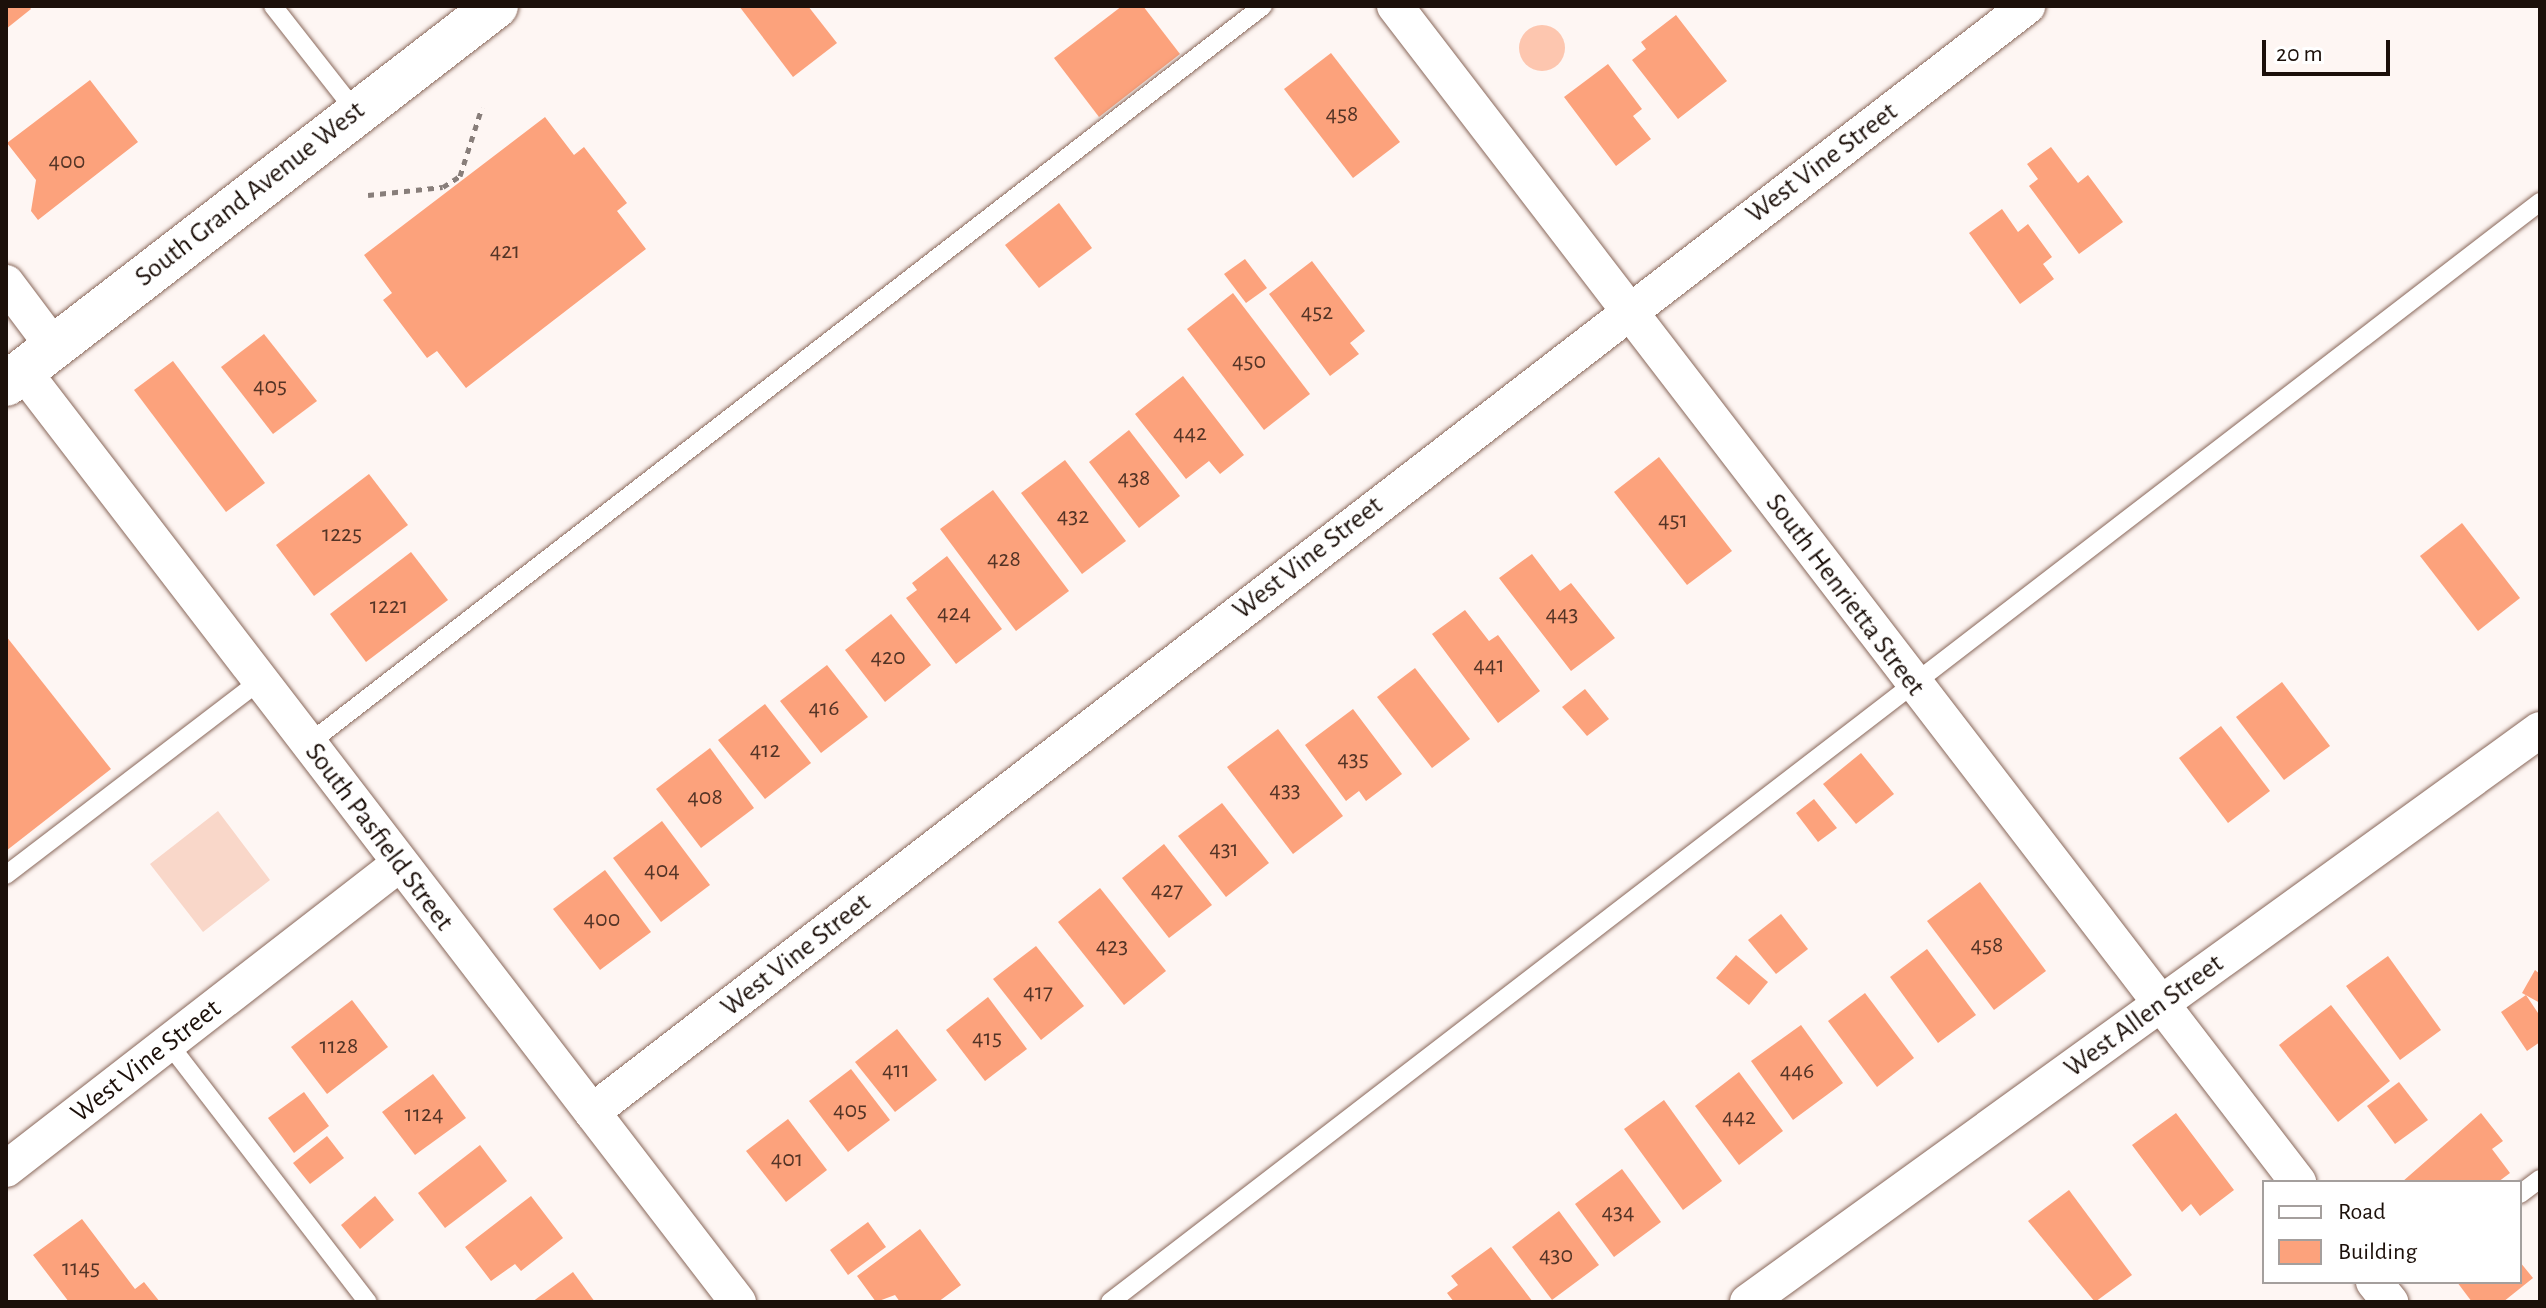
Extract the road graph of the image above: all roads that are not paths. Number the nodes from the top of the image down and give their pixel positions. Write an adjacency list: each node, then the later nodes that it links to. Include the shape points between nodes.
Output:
1 (273, 6): 6 (lane)
2 (496, 6): 6 (main road, South Grand Avenue West)
3 (1263, 6): 14 (lane)
4 (1395, 6): 9 (street, South Henrietta Street)
5 (2027, 6): 9 (street, West Vine Street)
6 (356, 112): 10 (main road, South Grand Avenue West)
7 (2540, 202): 12 (lane)
8 (6, 283): 10 (street, South Pasfield Street)
9 (1628, 312): 12 (street, South Henrietta Street); 19 (street, West Vine Street)
10 (28, 367): 11 (street, South Pasfield Street)
11 (260, 681): 14 (street, South Pasfield Street); 16 (lane)
12 (1913, 683): 17 (street, South Henrietta Street); 26 (lane)
13 (2540, 730): 17 (street, West Allen Street)
14 (308, 744): 15 (street, South Pasfield Street)
15 (399, 864): 18 (street, West Vine Street); 19 (street, South Pasfield Street)
16 (6, 875)
17 (2161, 1004): 22 (street, South Henrietta Street); 27 (street, West Allen Street)
18 (169, 1044): 20 (street, West Vine Street); 24 (lane)
19 (592, 1112): 25 (street, South Pasfield Street)
20 (6, 1169)
21 (2540, 1179): 23 (lane)
22 (2296, 1180)
23 (2522, 1192)
24 (368, 1302)
25 (738, 1302)
26 (1110, 1302)
27 (1748, 1302)

